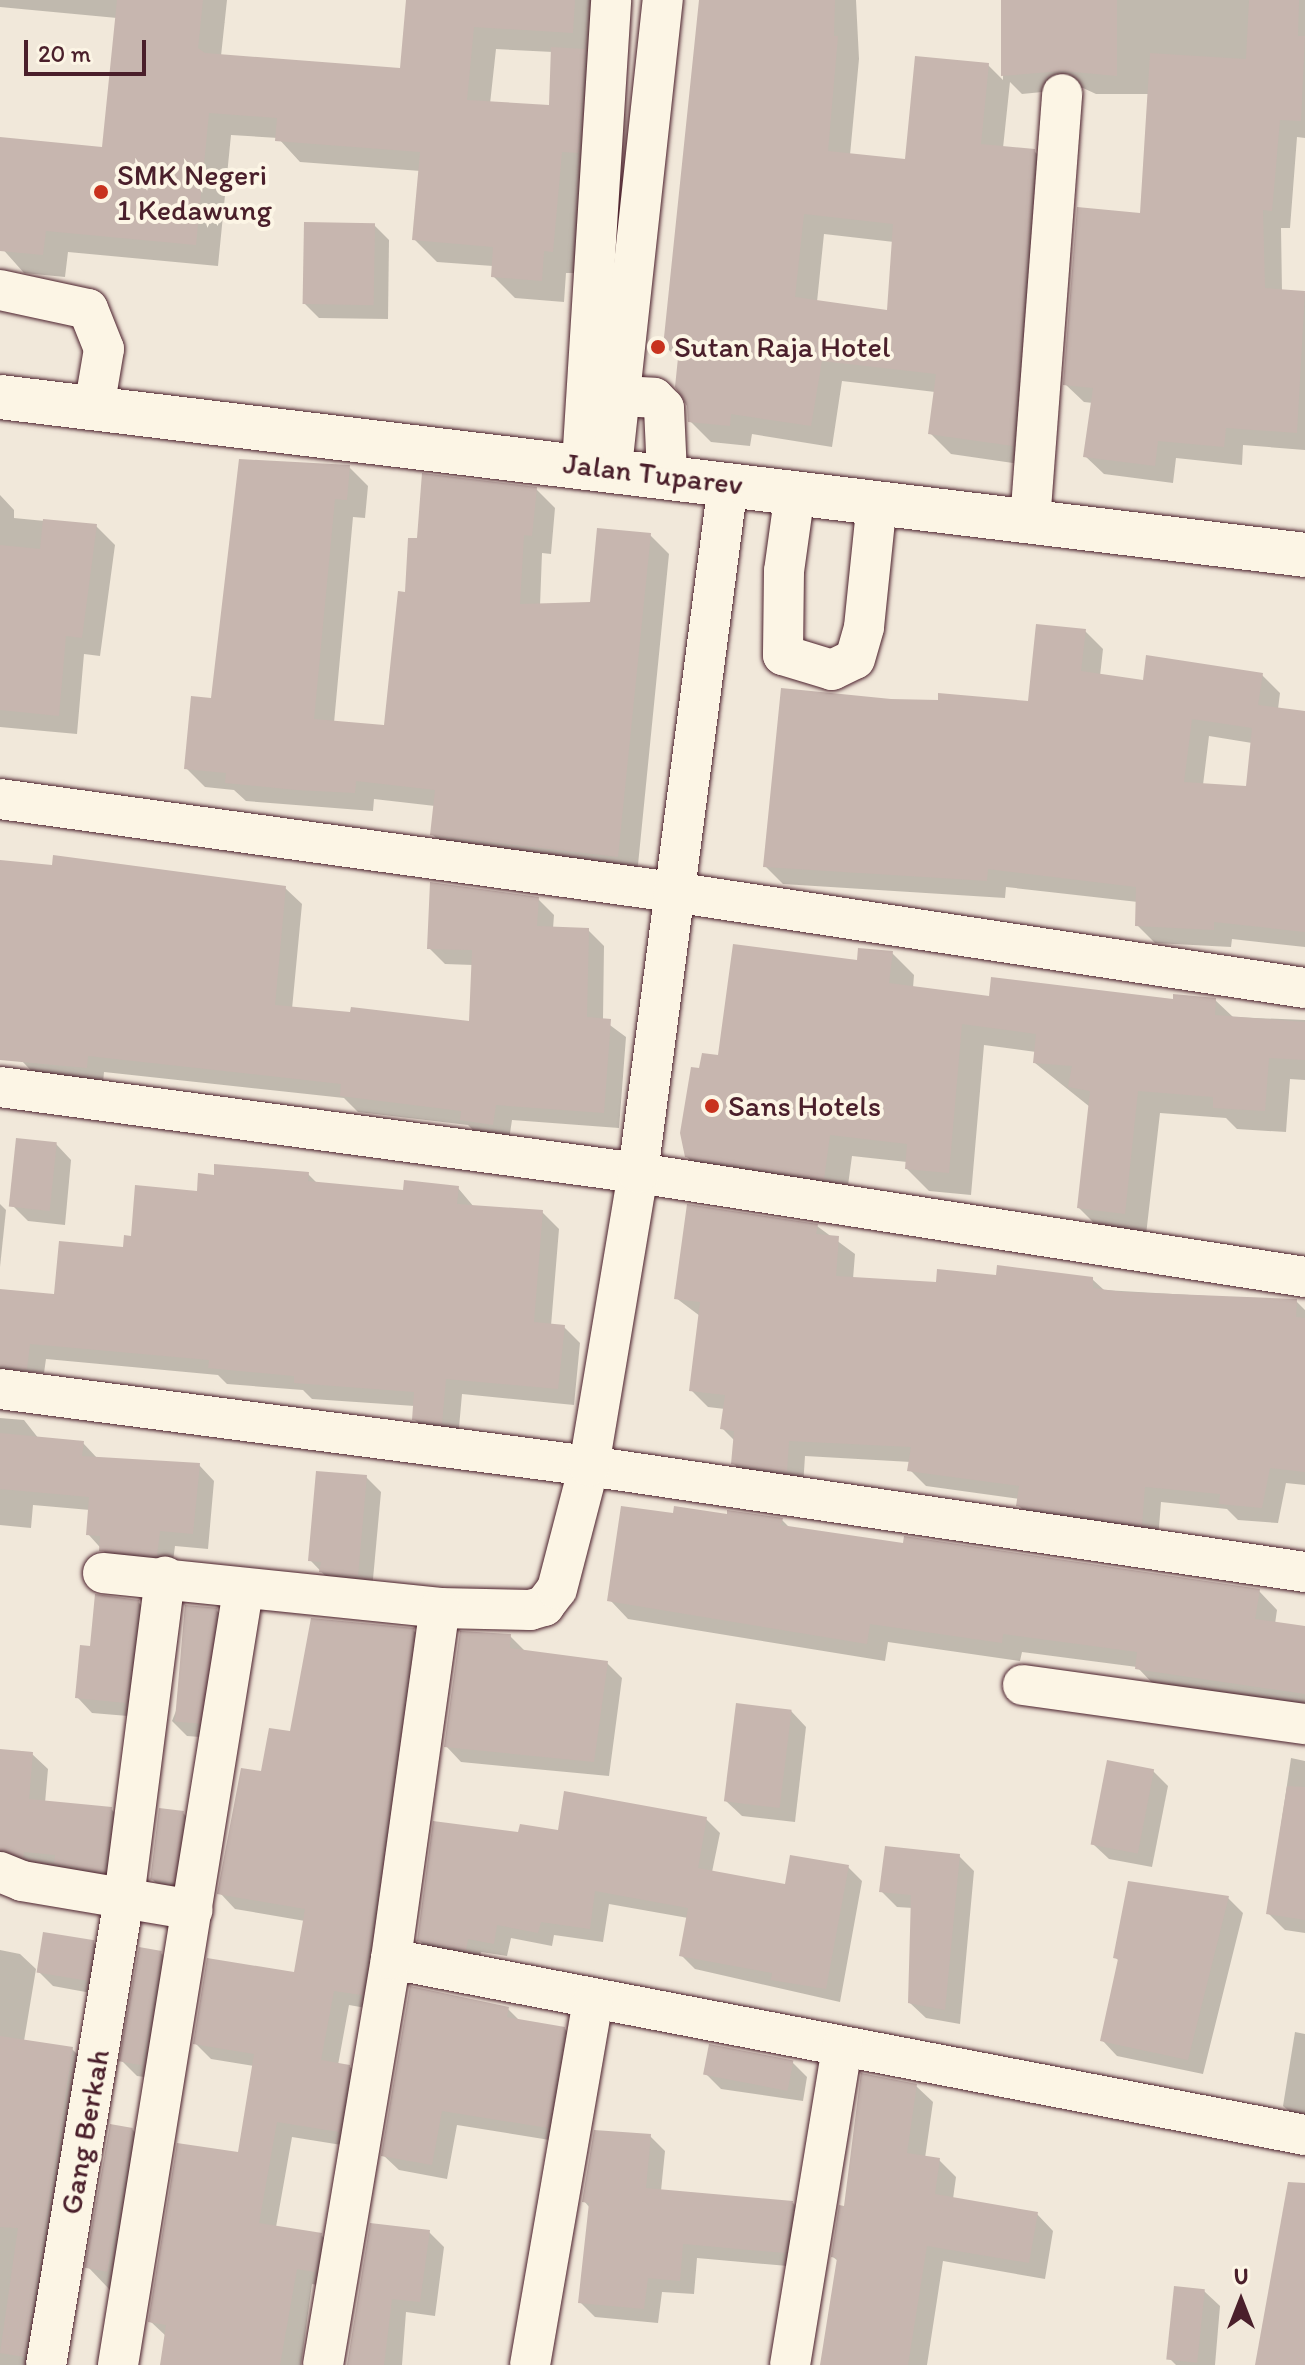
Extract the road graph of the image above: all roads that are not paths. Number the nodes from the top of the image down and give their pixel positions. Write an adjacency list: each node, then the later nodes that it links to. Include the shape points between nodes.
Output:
1 (611, 0): 8 (street)
2 (663, 0): 5 (street)
3 (1062, 94): 13 (street)
4 (0, 290): 7 (street, via 88,309 104,349)
5 (620, 396): 8 (street); 9 (street, via 654,398 664,408)
6 (0, 397): 7 (main road, Jalan Tuparev)
7 (94, 408): 8 (main road, Jalan Tuparev)
8 (597, 466): 9 (main road, Jalan Tuparev)
9 (667, 475): 10 (main road, Jalan Tuparev)
10 (728, 484): 11 (main road, Jalan Tuparev); 16 (street)
11 (795, 492): 12 (main road, Jalan Tuparev); 12 (street, via 784,571 783,655 832,670 855,659 864,627)
12 (877, 502): 13 (main road, Jalan Tuparev)
13 (1030, 522): 14 (main road, Jalan Tuparev)
14 (1305, 555)
15 (0, 799): 16 (street)
16 (673, 892): 17 (street); 19 (street)
17 (1305, 988)
18 (0, 1087): 19 (street)
19 (638, 1173): 20 (street); 22 (street)
20 (1305, 1277)
21 (0, 1389): 22 (street)
22 (589, 1466): 23 (street); 27 (street, via 557,1589 544,1606)
23 (1305, 1572)
24 (103, 1573): 25 (street)
25 (165, 1577): 26 (street); 31 (street, Gang Berkah)
26 (243, 1591): 27 (street); 32 (street)
27 (440, 1608): 33 (street)
28 (1023, 1685): 29 (street)
29 (1305, 1724)
30 (0, 1872): 31 (street, via 22,1881)
31 (124, 1898): 32 (street); 37 (street, Gang Berkah)
32 (193, 1910): 38 (street)
33 (391, 1959): 34 (street); 39 (street)
34 (593, 2001): 35 (street); 40 (street)
35 (842, 2046): 36 (street); 41 (street)
36 (1305, 2135)
37 (46, 2365)
38 (118, 2365)
39 (323, 2365)
40 (530, 2365)
41 (790, 2365)

